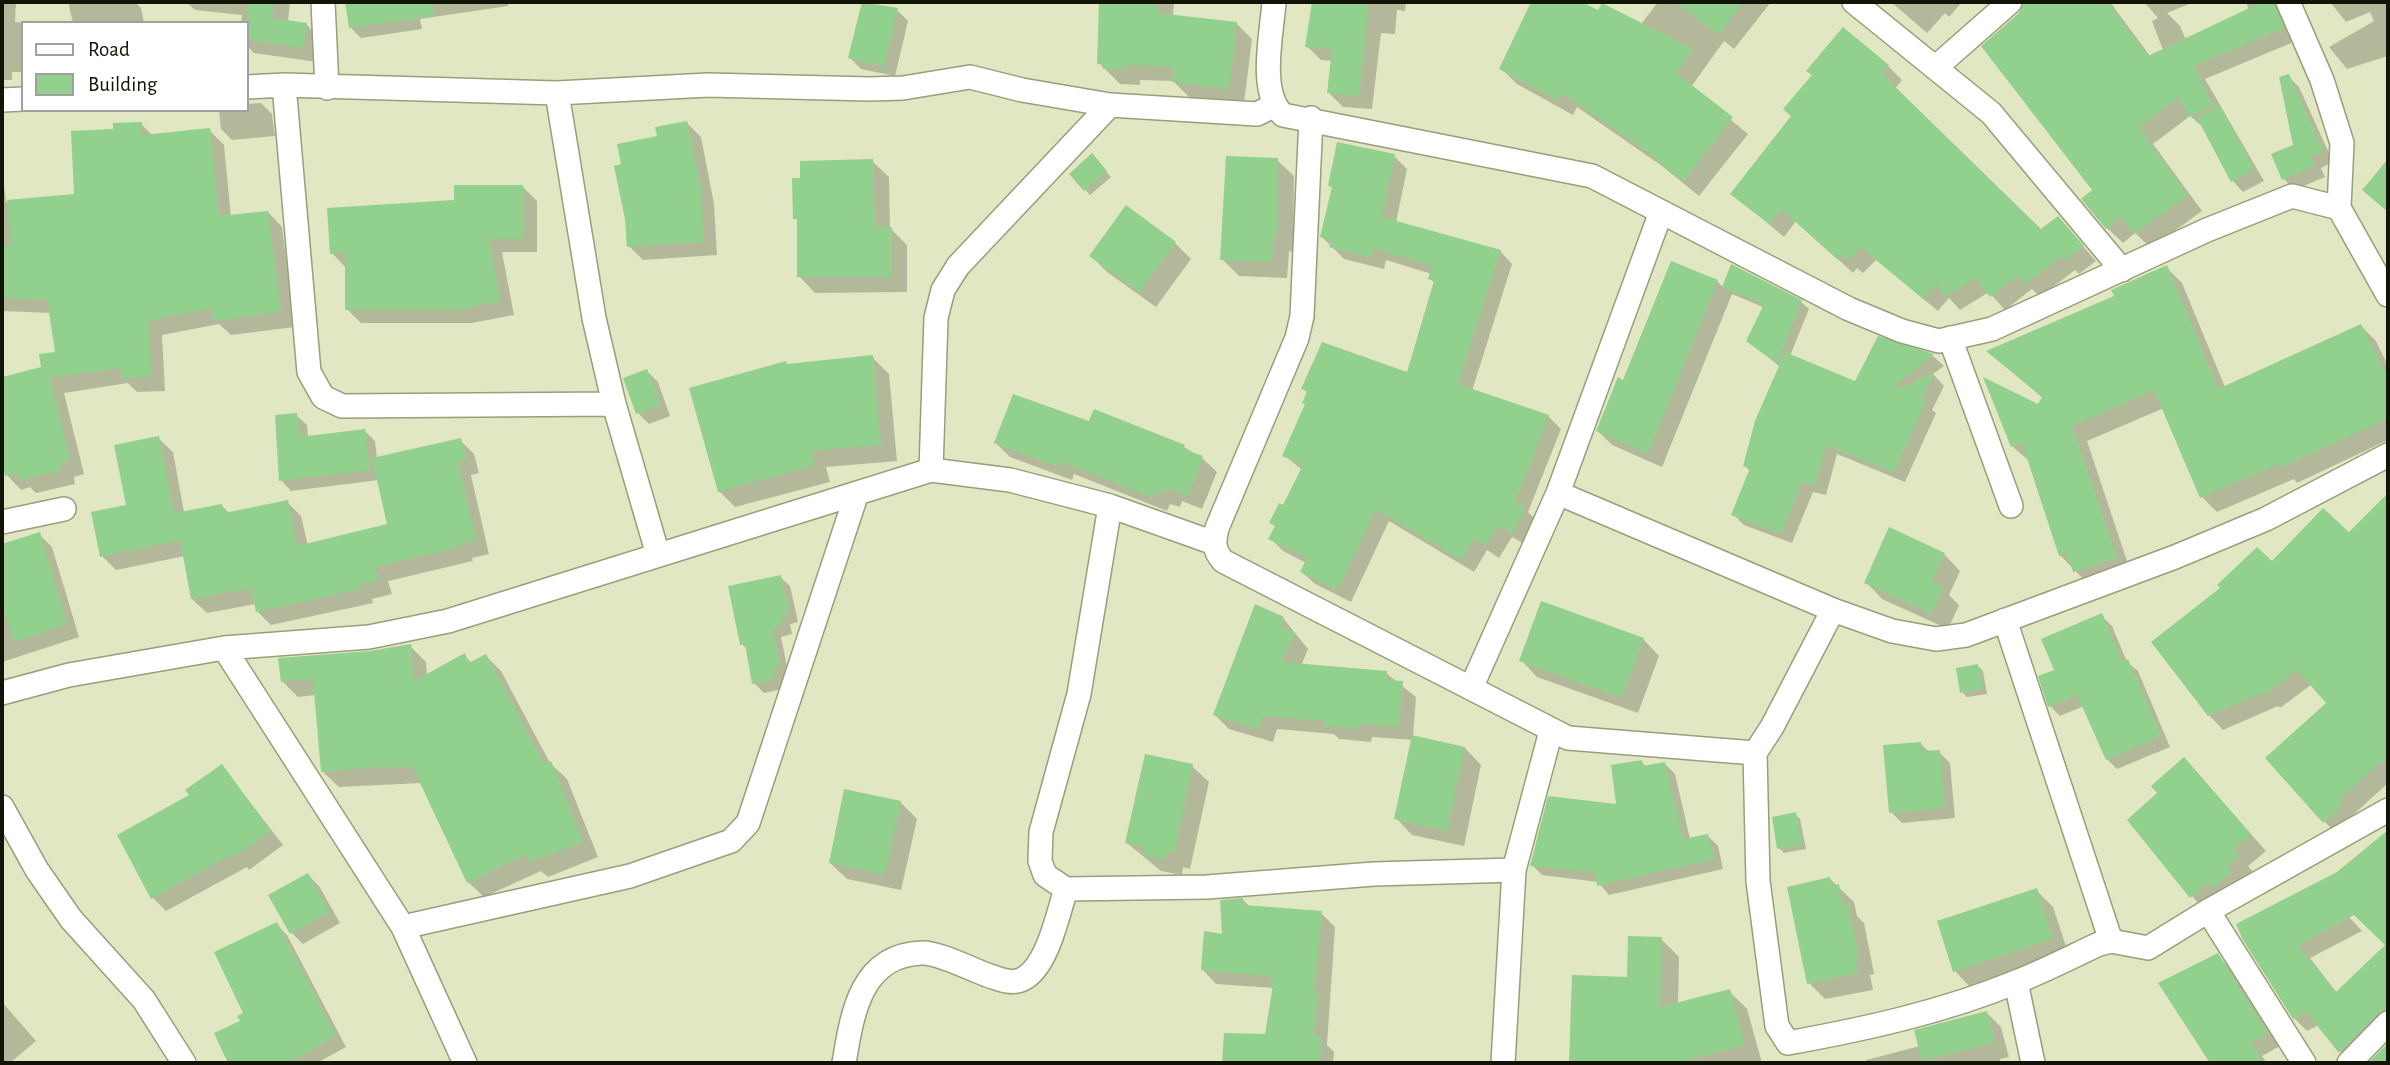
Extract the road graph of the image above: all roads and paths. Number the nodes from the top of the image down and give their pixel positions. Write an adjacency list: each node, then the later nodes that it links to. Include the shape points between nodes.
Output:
1 (323, 2): 9 (street)
2 (1274, 2): 14 (street, via 1268,89)
3 (1854, 2): 6 (street)
4 (2010, 2): 6 (street)
5 (2288, 2): 16 (street, via 2322,80 2342,143)
6 (1935, 68): 18 (street, via 1991,113)
7 (284, 85): 8 (street); 9 (street); 21 (street, via 309,372 323,397 342,406)
8 (248, 87)
9 (327, 88): 10 (street)
10 (557, 93): 13 (street, via 709,85 903,88 970,77); 21 (street, via 594,318)
11 (21, 99): 12 (street)
12 (2, 100)
13 (1110, 105): 14 (street, via 1257,114); 23 (street, via 958,265 943,290 936,318)
14 (1273, 106): 15 (street, via 1283,115)
15 (1311, 118): 17 (street, via 1592,176); 30 (street, via 1300,327)
16 (2339, 208): 18 (street, via 2292,196); 19 (street)
17 (1661, 212): 20 (street, via 1849,310 1902,331 1939,341); 25 (street)
18 (2122, 270): 20 (street, via 1992,329)
19 (2388, 295)
20 (1950, 338): 27 (street)
21 (614, 404): 31 (street)
22 (2388, 455): 33 (street, via 2266,519)
23 (931, 470): 24 (street); 26 (street, via 1010,480)
24 (857, 493): 31 (street); 44 (street, via 748,822 732,841 630,876)
25 (1558, 493): 32 (street); 35 (street)
26 (1110, 506): 30 (street); 42 (street, via 1079,694 1041,832 1040,861 1045,875)
27 (2011, 506)
28 (64, 509): 29 (street)
29 (2, 522)
30 (1214, 543): 35 (street, via 1223,561)
31 (658, 555): 34 (street, via 448,621 369,637)
32 (1833, 610): 33 (street, via 1913,637 1936,639 1966,635); 38 (street)
33 (2005, 620): 45 (street)
34 (224, 648): 36 (street, via 69,675); 44 (street)
35 (1471, 688): 37 (street)
36 (2, 693)
37 (1551, 731): 38 (street, via 1568,738); 41 (street)
38 (1755, 753): 46 (street, via 1758,881 1777,1026 1788,1043 1906,1018)
39 (2, 807): 48 (street, via 71,919 144,1000)
40 (2388, 810): 43 (street)
41 (1514, 870): 42 (street, via 1374,874 1207,887); 51 (street)
42 (1066, 889): 50 (street, via 1045,956 1024,979 1007,982 923,953 884,962 865,985)
43 (2208, 911): 45 (street, via 2148,948); 53 (street)
44 (403, 927): 49 (street)
45 (2111, 941): 46 (street)
46 (2016, 982): 52 (street)
47 (2388, 1023): 54 (street)
48 (184, 1063)
49 (465, 1063)
50 (844, 1063)
51 (1503, 1063)
52 (2033, 1063)
53 (2304, 1063)
54 (2348, 1063)

